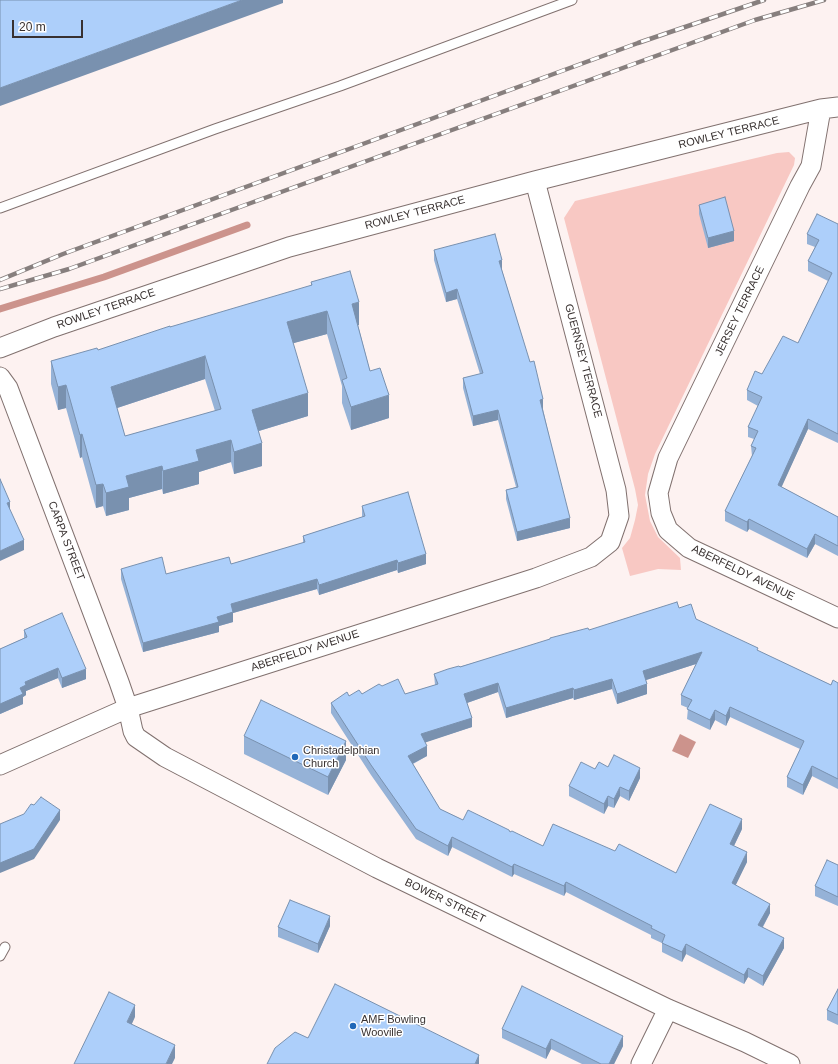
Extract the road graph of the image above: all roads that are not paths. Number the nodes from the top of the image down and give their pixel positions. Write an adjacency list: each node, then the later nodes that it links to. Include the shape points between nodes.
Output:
1 (572, 0): 4 (lane)
2 (830, 108): 3 (street, ROWLEY TERRACE); 7 (street, JERSEY TERRACE, via 812,166 668,458 658,493)
3 (535, 181): 5 (street, ROWLEY TERRACE, via 289,247 61,324); 8 (street, GUERNSEY TERRACE, via 616,490 619,516)
4 (0, 208)
5 (0, 348)
6 (0, 377): 10 (street, CARPA STREET, via 8,388)
7 (661, 513): 9 (street, ABERFELDY AVENUE, via 668,530 689,548)
8 (610, 542): 10 (street, ABERFELDY AVENUE, via 591,557 536,578)
9 (838, 618)
10 (128, 708): 11 (street, ABERFELDY AVENUE); 14 (street, BOWER STREET, via 136,737 165,757 377,868)
11 (0, 765)
12 (5, 947): 13 (lane)
13 (0, 956)
14 (668, 1009): 15 (street); 16 (street, BOWER STREET)
15 (642, 1064)
16 (790, 1064)

